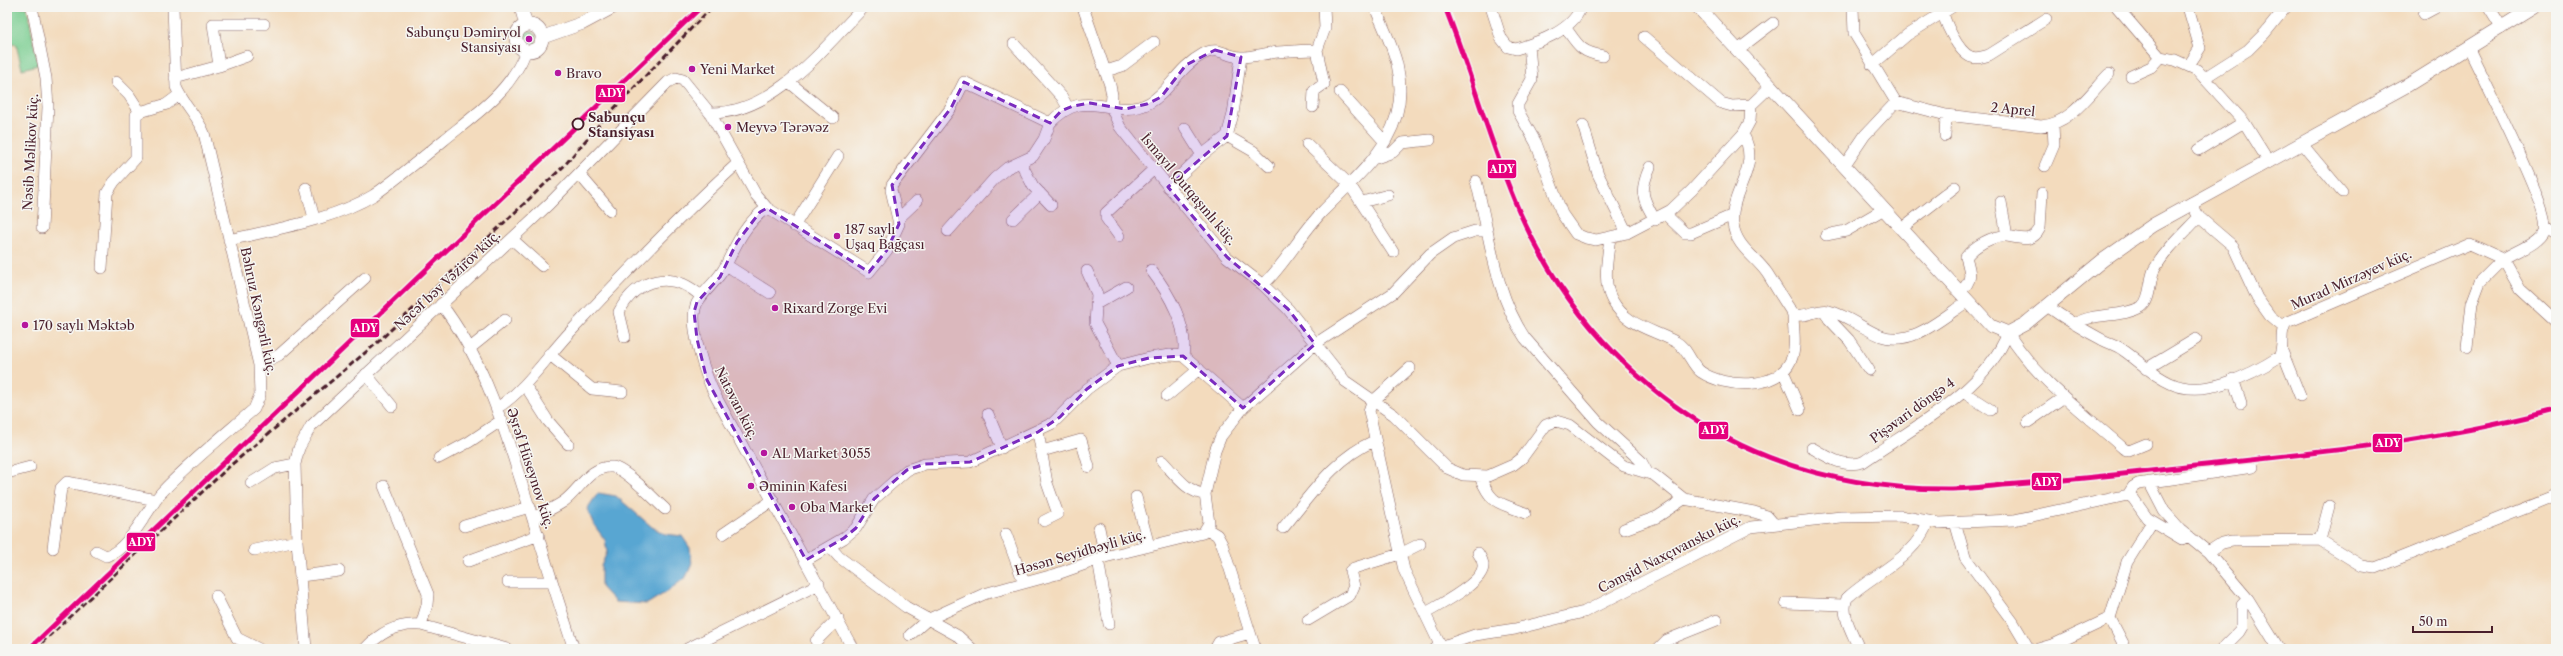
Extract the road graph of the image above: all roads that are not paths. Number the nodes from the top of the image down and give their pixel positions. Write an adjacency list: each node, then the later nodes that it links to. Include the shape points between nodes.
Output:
1 (32, 7): 113 (street, Nəsib Məlikov küç., via 46,78 48,107)
2 (173, 7): 46 (street, Bəhruz Kəngərli küç.)
3 (521, 7): 24 (street)
4 (613, 7): 28 (street, via 583,23)
5 (864, 7): 49 (street)
6 (1083, 7): 43 (street)
7 (1324, 7): 34 (street, via 1325,28)
8 (1375, 7): 71 (street, via 1396,62 1400,84 1398,112)
9 (1491, 7): 31 (street, via 1504,44 1516,49)
10 (1581, 7): 25 (street, via 1574,19)
11 (1698, 7): 32 (street)
12 (1853, 7): 40 (street, via 1854,33)
13 (2117, 7): 39 (street)
14 (2188, 7): 41 (street, via 2200,48)
15 (2286, 7): 47 (street, via 2265,34 2248,50)
16 (2437, 7): 20 (street)
17 (2489, 7): 26 (street)
18 (2534, 7): 26 (street)
19 (1946, 9): 21 (street, via 1950,31 1965,53 1980,58); 40 (street, via 1907,35)
20 (2424, 14)
21 (2046, 20)
22 (1773, 23): 32 (street)
23 (264, 24): 42 (street, via 214,24)
24 (526, 25): 28 (street, via 538,28); 35 (street, via 519,30 516,37 520,47)
25 (1565, 27): 31 (street); 37 (street, via 1581,49)
26 (2502, 28): 33 (street)
27 (1644, 36): 54 (street, via 1721,103 1732,106)
28 (543, 37): 35 (street, via 539,47 533,51)
29 (1154, 42): 43 (street, via 1127,62)
30 (1014, 44): 57 (street, via 1062,97)
31 (1529, 45): 122 (street, via 1532,79 1518,104 1518,111 1536,143 1556,201 1568,225 1576,234 1596,240)
32 (1739, 49): 50 (street)
33 (2469, 49): 73 (street); 112 (street, via 2532,184 2543,210)
34 (1317, 50): 38 (street); 56 (street, via 1324,84 1314,91)
35 (526, 51): 107 (street, via 521,66 502,91 392,182 362,202)
36 (247, 56): 42 (street)
37 (1603, 56)
38 (1241, 57): 55 (street, via 1223,50 1204,54 1186,66 1161,97 1147,104 1125,109); 68 (street, via 1233,114)
39 (2160, 57): 41 (street); 45 (street, via 2151,67)
40 (1872, 65): 53 (street)
41 (2189, 65): 47 (street)
42 (219, 66): 46 (street)
43 (1106, 71): 55 (street, via 1112,95)
44 (2109, 74): 65 (street, 2 Aprel, via 2066,119)
45 (2131, 76)
46 (175, 78): 52 (street, Bəhruz Kəngərli küç.)
47 (2204, 78): 63 (street)
48 (116, 82): 58 (street, via 129,95)
49 (789, 82): 59 (street, via 750,104); 61 (street)
50 (1771, 86): 54 (street); 82 (street)
51 (1340, 92): 71 (street)
52 (179, 95): 58 (street, via 167,104); 124 (street, Bəhruz Kəngərli küç., via 196,116 204,133)
53 (1896, 102): 60 (street, 2 Aprel); 82 (street, via 1865,135)
54 (1752, 105): 67 (street, via 1750,121)
55 (1111, 107): 57 (street, via 1090,103); 85 (street, İsmayıl Qutqaşınlı küç., via 1120,127)
56 (1313, 107)
57 (1068, 108): 62 (street)
58 (140, 112): 129 (street, via 134,120 136,158 106,193)
59 (710, 113): 79 (street); 86 (street, Nəcəf bəy Vəzirov küç., via 687,85 680,78 676,78 668,82)
60 (1946, 116): 65 (street, 2 Aprel, via 2041,126); 69 (street)
61 (833, 118)
62 (1050, 122): 80 (street, via 1037,150); 108 (street, via 964,82 951,108 892,185 892,197)
63 (2244, 122): 74 (street); 78 (street)
64 (1583, 125): 118 (street, via 1598,174)
65 (2053, 125): 83 (street, via 2054,145)
66 (1184, 128): 75 (street)
67 (1743, 134): 104 (street, via 1688,194); 105 (street, via 1750,152 1750,164 1740,186)
68 (1227, 136): 75 (street); 81 (street, via 1253,150)
69 (1944, 136)
70 (1430, 140): 77 (street, via 1402,143 1393,152)
71 (1385, 142): 77 (street)
72 (1307, 144): 88 (street)
73 (2302, 144): 78 (street); 92 (street)
74 (2198, 150)
75 (1202, 154): 89 (street)
76 (838, 156): 111 (street)
77 (1376, 158): 88 (street)
78 (2269, 162): 99 (street)
79 (738, 163): 101 (street); 154 (street, via 664,232)
80 (1021, 163): 93 (street); 115 (street, via 1007,168 995,178)
81 (1269, 166)
82 (1844, 166): 102 (street)
83 (2045, 166)
84 (1650, 167): 110 (street, via 1642,190)
85 (1154, 169): 89 (street, İsmayıl Qutqaşınlı küç.); 119 (street, via 1106,213 1106,218)
86 (580, 174): 103 (street); 123 (street, Nəcəf bəy Vəzirov küç.)
87 (1476, 181): 116 (street)
88 (1350, 185): 97 (street); 133 (street, via 1321,213 1285,262)
89 (1168, 187): 133 (street, İsmayıl Qutqaşınlı küç., via 1228,257)
90 (1955, 187): 114 (street)
91 (306, 188): 107 (street)
92 (2342, 192)
93 (1040, 193): 100 (street); 109 (street)
94 (2042, 194): 121 (street, via 2038,233 2022,240)
95 (1388, 195): 97 (street)
96 (917, 201): 108 (street)
97 (1362, 202): 125 (street)
98 (2001, 202): 121 (street)
99 (2191, 203): 106 (street); 140 (street, via 2129,241)
100 (1051, 205)
101 (767, 208): 111 (street); 127 (street, Natəvan küç., via 753,220 737,242)
102 (1884, 209): 114 (street); 120 (street, via 1846,231)
103 (610, 210)
104 (1665, 214): 105 (street, via 1685,233 1691,233); 110 (street)
105 (1733, 215): 142 (street, via 1739,242 1766,272)
106 (2199, 217): 145 (street, via 2165,253 2153,271 2143,306 2129,311 2085,318); 146 (street, via 2233,246 2256,298 2270,316)
107 (314, 218): 124 (street)
108 (899, 218): 111 (street, via 886,250 870,272)
109 (1013, 219)
110 (1655, 220): 118 (street)
111 (794, 226)
112 (2546, 226): 117 (street); 126 (street, via 2542,235)
113 (42, 228)
114 (1902, 228): 137 (street)
115 (948, 231)
116 (1487, 231): 150 (street, via 1475,231 1453,238 1430,254 1393,293); 194 (street, via 1499,284 1508,310 1518,328 1598,422 1641,462)
117 (2556, 232)
118 (1626, 233): 122 (street)
119 (1119, 236)
120 (1826, 236)
121 (2007, 236): 137 (street, via 1995,238 1970,252 1966,258 1971,272 1970,280)
122 (1610, 237): 162 (street, via 1606,283 1611,299 1621,314 1635,325 1676,342 1684,348 1700,372 1717,379 1734,384 1749,383 1766,380)
123 (512, 239): 128 (street); 138 (street, Nəcəf bəy Vəzirov küç.)
124 (229, 240): 156 (street, Bəhruz Kəngərli küç.)
125 (1393, 252)
126 (2503, 259): 144 (street, via 2520,289); 146 (street, Murad Mirzəyev küç., via 2470,244 2288,322); 151 (street, via 2480,282 2472,303)
127 (726, 265): 135 (street); 136 (street, Natəvan küç.)
128 (542, 266)
129 (102, 268)
130 (1151, 270): 155 (street, via 1163,285 1178,319 1184,342)
131 (1087, 271): 139 (street, via 1095,286)
132 (365, 278): 156 (street, via 279,355)
133 (1263, 285): 150 (street, İsmayıl Qutqaşınlı küç., via 1288,309)
134 (1126, 287): 139 (street)
135 (770, 293)
136 (701, 296): 148 (street, via 690,286 674,280 645,283 624,303 619,312); 206 (street, Natəvan küç., via 694,312 697,339 707,380)
137 (1964, 296): 141 (street, via 1920,332 1908,338 1882,336); 147 (street, via 1992,326)
138 (442, 304): 152 (street, Əşrəf Hüseynov küç.); 163 (street, Nəcəf bəy Vəzirov küç.)
139 (1096, 304): 157 (street, via 1095,323)
140 (2047, 306): 145 (street); 147 (street, via 2025,324)
141 (1824, 311): 142 (street, via 1799,317); 161 (street, via 1849,340)
142 (1793, 314): 162 (street, via 1793,351 1791,360)
143 (505, 320): 152 (street)
144 (2556, 322)
145 (2074, 324): 160 (street, via 2123,349)
146 (2283, 327): 153 (street, Murad Mirzəyev küç.)
147 (2008, 333): 167 (street, Pişəvari döngə 4, via 1996,356); 170 (street, via 2027,360)
148 (625, 337)
149 (2196, 339): 160 (street)
150 (1315, 344): 171 (street, İsmayıl Qutqaşınlı küç., via 1345,381); 175 (street)
151 (2467, 347)
152 (469, 349): 174 (street, Əşrəf Hüseynov küç.)
153 (2282, 351): 164 (street, via 2273,361); 169 (street)
154 (549, 354): 165 (street); 166 (street, via 592,390)
155 (1183, 356): 157 (street, via 1149,358); 158 (street)
156 (259, 365): 205 (street, Bəhruz Kəngərli küç., via 260,395 254,409)
157 (1118, 366): 181 (street, via 1087,389 1060,417)
158 (1199, 368): 168 (street); 175 (street)
159 (1410, 368): 171 (street)
160 (2146, 369): 164 (street, via 2171,384 2184,388 2206,387)
161 (1869, 370)
162 (1783, 371): 176 (street)
163 (366, 374): 173 (street); 190 (street, Nəcəf bəy Vəzirov küç., via 311,426 298,448)
164 (2233, 379): 172 (street)
165 (525, 385): 174 (street, via 510,400); 183 (street, via 548,421)
166 (622, 392)
167 (1963, 392): 177 (street); 186 (street, Pişəvari döngə 4, via 1863,462 1842,464)
168 (1167, 396)
169 (2300, 396)
170 (2064, 397): 180 (street); 184 (street, via 2124,449 2129,451)
171 (1372, 402): 182 (street, via 1369,411); 196 (street, İsmayıl Qutqaşınlı küç., via 1394,415 1447,468 1463,475)
172 (2241, 403)
173 (392, 406)
174 (497, 408): 179 (street, Əşrəf Hüseynov küç.)
175 (1243, 408): 200 (street, via 1222,436 1215,451)
176 (1800, 410)
177 (1991, 410)
178 (988, 414): 185 (street)
179 (502, 420): 188 (street); 209 (street, Əşrəf Hüseynov küç.)
180 (2028, 422)
181 (1038, 432): 185 (street); 187 (street)
182 (1374, 441): 218 (street, via 1361,447 1326,473); 235 (street)
183 (568, 444)
184 (2146, 444)
185 (1002, 448): 230 (street, via 970,462 925,464 907,470 874,499 856,528)
186 (1812, 448)
187 (1042, 451): 193 (street, via 1081,440); 211 (street, via 1047,483 1058,514)
188 (440, 458)
189 (1162, 461): 200 (street, via 1187,486 1199,494)
190 (295, 464): 198 (street, via 275,468); 226 (street, Nəcəf bəy Vəzirov küç.)
191 (2253, 466): 197 (street)
192 (30, 467): 195 (street)
193 (1089, 467)
194 (1647, 472): 196 (street, İsmayıl Qutqaşınlı küç., via 1624,466 1570,425 1556,421 1546,425 1522,458 1513,465); 204 (street, İsmayıl Qutqaşınlı küç., via 1662,480)
195 (7, 473)
196 (1480, 477): 210 (street, via 1488,496 1494,501)
197 (2150, 482): 201 (street, via 2133,487); 224 (street, via 2164,511)
198 (251, 484)
199 (384, 486): 256 (street, via 428,594)
200 (1205, 494): 219 (street, via 1209,517)
201 (2128, 495): 213 (street, Cəmşid Naxçıvansku küç., via 2014,520); 214 (street)
202 (2556, 496): 225 (street, via 2375,568 2362,566)
203 (1136, 497): 228 (street)
204 (1684, 499): 215 (street, via 1754,512 1767,516); 220 (street, via 1657,517)
205 (156, 500): 229 (street, via 67,482 61,488); 232 (street, Bəhruz Kəngərli küç., via 144,521 113,553 106,556)
206 (773, 500): 221 (street); 237 (street, Natəvan küç.)
207 (2329, 506): 225 (street)
208 (665, 509): 209 (street, via 613,466 600,468 590,475 563,502)
209 (531, 513): 216 (street); 223 (street, Əşrəf Hüseynov küç.)
210 (1525, 513)
211 (1044, 521)
212 (1928, 521): 213 (street, Cəmşid Naxçıvansku küç.); 215 (street, Cəmşid Naxçıvansku küç., via 1900,516 1841,517); 248 (street, via 1919,541 1853,592)
213 (1955, 522): 273 (street, via 1965,557 2013,622)
214 (2152, 522): 224 (street, via 2182,539); 250 (street, via 2127,562)
215 (1774, 524): 261 (street, Cəmşid Naxçıvansku küç., via 1751,527 1584,612 1515,629 1475,635)
216 (464, 526)
217 (1099, 528): 236 (street)
218 (1283, 528)
219 (1207, 529): 228 (street, Həsən Seyidbəyli küç., via 1194,536); 257 (street, via 1217,536 1222,544)
220 (1624, 529)
221 (723, 534)
222 (1006, 534): 243 (street)
223 (539, 535): 238 (street); 242 (street, Əşrəf Hüseynov küç.)
224 (2189, 536): 233 (street)
225 (2320, 540): 233 (street, via 2232,541 2222,543)
226 (297, 541): 231 (street); 240 (street, Nəcəf bəy Vəzirov küç.)
227 (1420, 544): 235 (street)
228 (1149, 546): 236 (street, Həsən Seyidbəyli küç.)
229 (53, 548)
230 (831, 548): 237 (street); 252 (street, via 851,566)
231 (254, 550)
232 (96, 551)
233 (2208, 552): 246 (street)
234 (1478, 553): 249 (street, via 1483,565 1482,572 1466,589)
235 (1400, 554): 249 (street, via 1412,589); 253 (street, via 1354,568 1350,572 1354,586 1350,595)
236 (1101, 558): 243 (street, Həsən Seyidbəyli küç.); 255 (street)
237 (806, 560): 244 (street, Natəvan küç.)
238 (468, 561)
239 (339, 571): 240 (street)
240 (301, 576): 263 (street, Nəcəf bəy Vəzirov küç.)
241 (508, 582): 242 (street)
242 (551, 582): 266 (street, Əşrəf Hüseynov küç.)
243 (1024, 583): 252 (street, Həsən Seyidbəyli küç., via 984,594)
244 (819, 584): 251 (street, Natəvan küç.); 267 (street)
245 (216, 596): 262 (street, via 237,638)
246 (2248, 599): 276 (street, via 2242,605 2242,627); 277 (street)
247 (1786, 603): 248 (street)
248 (1844, 606): 272 (street, via 1846,618)
249 (1426, 613): 261 (street)
250 (2110, 618): 274 (street, via 2055,644); 275 (street)
251 (838, 619): 259 (street); 268 (street, Natəvan küç.)
252 (927, 620): 258 (street, Həsən Seyidbəyli küç.); 269 (street, via 958,636)
253 (1308, 620)
254 (1717, 620): 271 (street, via 1667,640)
255 (1109, 624)
256 (421, 625): 264 (street, via 410,624 390,630 374,639); 265 (street)
257 (1250, 633): 260 (street); 270 (street, via 1219,642)
258 (910, 635)
259 (816, 641)
260 (1254, 645)
261 (1439, 648)
262 (259, 649)
263 (306, 649)
264 (365, 649)
265 (507, 649)
266 (574, 649)
267 (688, 649)
268 (853, 649)
269 (972, 649)
270 (1215, 649)
271 (1658, 649)
272 (1860, 649)
273 (2029, 649)
274 (2038, 649)
275 (2126, 649)
276 (2222, 649)
277 (2279, 649)

